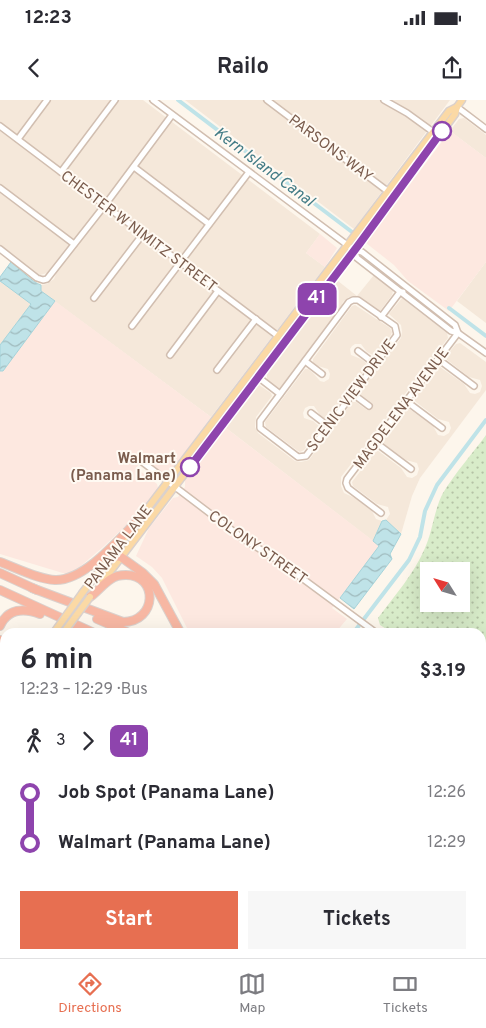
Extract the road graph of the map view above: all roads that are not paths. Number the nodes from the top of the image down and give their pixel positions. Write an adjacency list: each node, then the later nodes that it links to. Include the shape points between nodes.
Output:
1 (47, 100): 12 (street)
2 (115, 100): 14 (street)
3 (153, 100): 8 (street)
4 (267, 100): 17 (street, PARSONS WAY)
5 (384, 100): 11 (street)
6 (462, 100): 7 (main road, PANAMA LANE)
7 (457, 107): 10 (street); 11 (main road, PANAMA LANE, via 455,114)
8 (172, 115): 13 (street); 15 (street)
9 (0, 126): 12 (street, CHESTER W NIMITZ STREET)
10 (485, 126)
11 (436, 134): 17 (main road, PANAMA LANE)
12 (18, 139): 14 (street, CHESTER W NIMITZ STREET)
13 (134, 167): 18 (street); 19 (street)
14 (61, 172): 18 (street, CHESTER W NIMITZ STREET)
15 (249, 172): 19 (street); 22 (street)
16 (0, 188): 21 (street)
17 (392, 194): 22 (main road, PANAMA LANE); 23 (main road, PANAMA LANE)
18 (106, 206): 20 (street, CHESTER W NIMITZ STREET); 21 (street)
19 (210, 224): 25 (street)
20 (143, 234): 25 (street, CHESTER W NIMITZ STREET); 30 (street)
21 (74, 244): 24 (street, via 43,280)
22 (347, 246): 23 (street); 36 (main road, PANAMA LANE)
23 (354, 250): 26 (street, via 357,258); 27 (street, via 362,252); 40 (main road, PANAMA LANE)
24 (0, 251)
25 (181, 262): 28 (street, CHESTER W NIMITZ STREET); 34 (street)
26 (381, 276): 27 (street); 29 (street)
27 (404, 286): 31 (street)
28 (218, 290): 33 (street, CHESTER W NIMITZ STREET); 39 (street)
29 (400, 292): 31 (street); 32 (street); 35 (street)
30 (94, 298)
31 (434, 309): 35 (street, via 455,325)
32 (381, 317): 43 (street, via 358,300 353,300); 44 (street, SCENIC VIEW DRIVE, via 395,326 397,335)
33 (256, 319): 36 (street, CHESTER W NIMITZ STREET); 45 (street)
34 (132, 326)
35 (458, 333): 38 (street); 41 (street, MAGDELENA AVENUE)
36 (278, 336): 40 (main road, via 280,341); 42 (main road, PANAMA LANE)
37 (358, 351): 44 (street)
38 (486, 354)
39 (170, 355)
40 (275, 355): 47 (main road, PANAMA LANE)
41 (438, 359): 48 (street); 51 (street, MAGDELENA AVENUE)
42 (260, 360): 47 (main road); 54 (main road, PANAMA LANE)
43 (305, 361): 46 (street); 49 (street)
44 (375, 364): 50 (street, SCENIC VIEW DRIVE)
45 (217, 370)
46 (322, 374)
47 (258, 378): 49 (street); 58 (main road, PANAMA LANE)
48 (474, 386)
49 (280, 394): 55 (street, SCENIC VIEW DRIVE, via 259,425 298,457 306,456)
50 (352, 394): 52 (street); 55 (street, SCENIC VIEW DRIVE)
51 (406, 400): 56 (street); 57 (street, MAGDELENA AVENUE)
52 (369, 406)
53 (310, 413): 55 (street)
54 (210, 426): 58 (main road, via 212,431); 61 (main road, PANAMA LANE)
55 (328, 426)
56 (442, 428)
57 (375, 442): 60 (street); 63 (street, MAGDELENA AVENUE, via 346,483 348,488)
58 (196, 458): 62 (main road, PANAMA LANE)
59 (141, 461): 61 (street, COLONY STREET)
60 (411, 469)
61 (168, 481): 62 (street, COLONY STREET); 64 (main road, PANAMA LANE)
62 (175, 486): 65 (main road, PANAMA LANE); 79 (street, COLONY STREET)
63 (381, 512)
64 (140, 518): 66 (main road, PANAMA LANE); 67 (highway, via 90,566 68,578 48,578)
65 (121, 557): 66 (highway); 71 (main road, PANAMA LANE); 78 (highway, via 154,584)
66 (108, 560): 73 (main road, PANAMA LANE, bridge)
67 (0, 562)
68 (0, 573): 69 (highway)
69 (32, 588): 71 (highway, via 123,622 140,617 150,597 148,588 139,578 122,575 110,579); 77 (highway)
70 (0, 590): 76 (highway)
71 (90, 598): 74 (main road, PANAMA LANE, bridge)
72 (0, 626): 75 (highway, via 8,615 25,609)
73 (57, 628)
74 (67, 628)
75 (79, 628)
76 (81, 628)
77 (118, 628)
78 (178, 628)
79 (369, 628)

